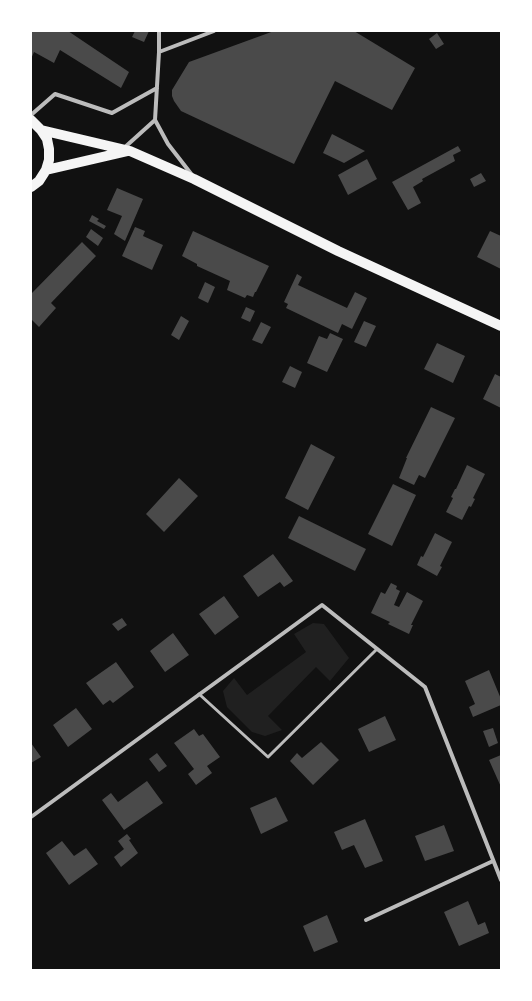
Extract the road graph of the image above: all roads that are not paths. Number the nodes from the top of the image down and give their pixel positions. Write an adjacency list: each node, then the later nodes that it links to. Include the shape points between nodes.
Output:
1 (159, 31): 3 (street)
2 (214, 31): 3 (street)
3 (159, 52): 4 (street)
4 (157, 88): 5 (street, via 112,114 54,94); 7 (street)
5 (31, 115)
6 (31, 120): 8 (main road)
7 (155, 120): 9 (street); 11 (street, via 168,144)
8 (42, 130): 9 (main road); 10 (main road, via 49,149)
9 (126, 150): 10 (main road); 11 (main road)
10 (46, 170): 12 (main road, via 39,181)
11 (194, 179): 13 (main road, via 338,251)
12 (31, 187)
13 (501, 326)
14 (377, 649): 15 (street, via 322,605); 15 (lane, via 268,758); 17 (street, via 424,687)
15 (199, 694): 16 (street)
16 (31, 817)
17 (494, 861): 18 (street); 19 (street)
18 (501, 880)
19 (366, 920)

